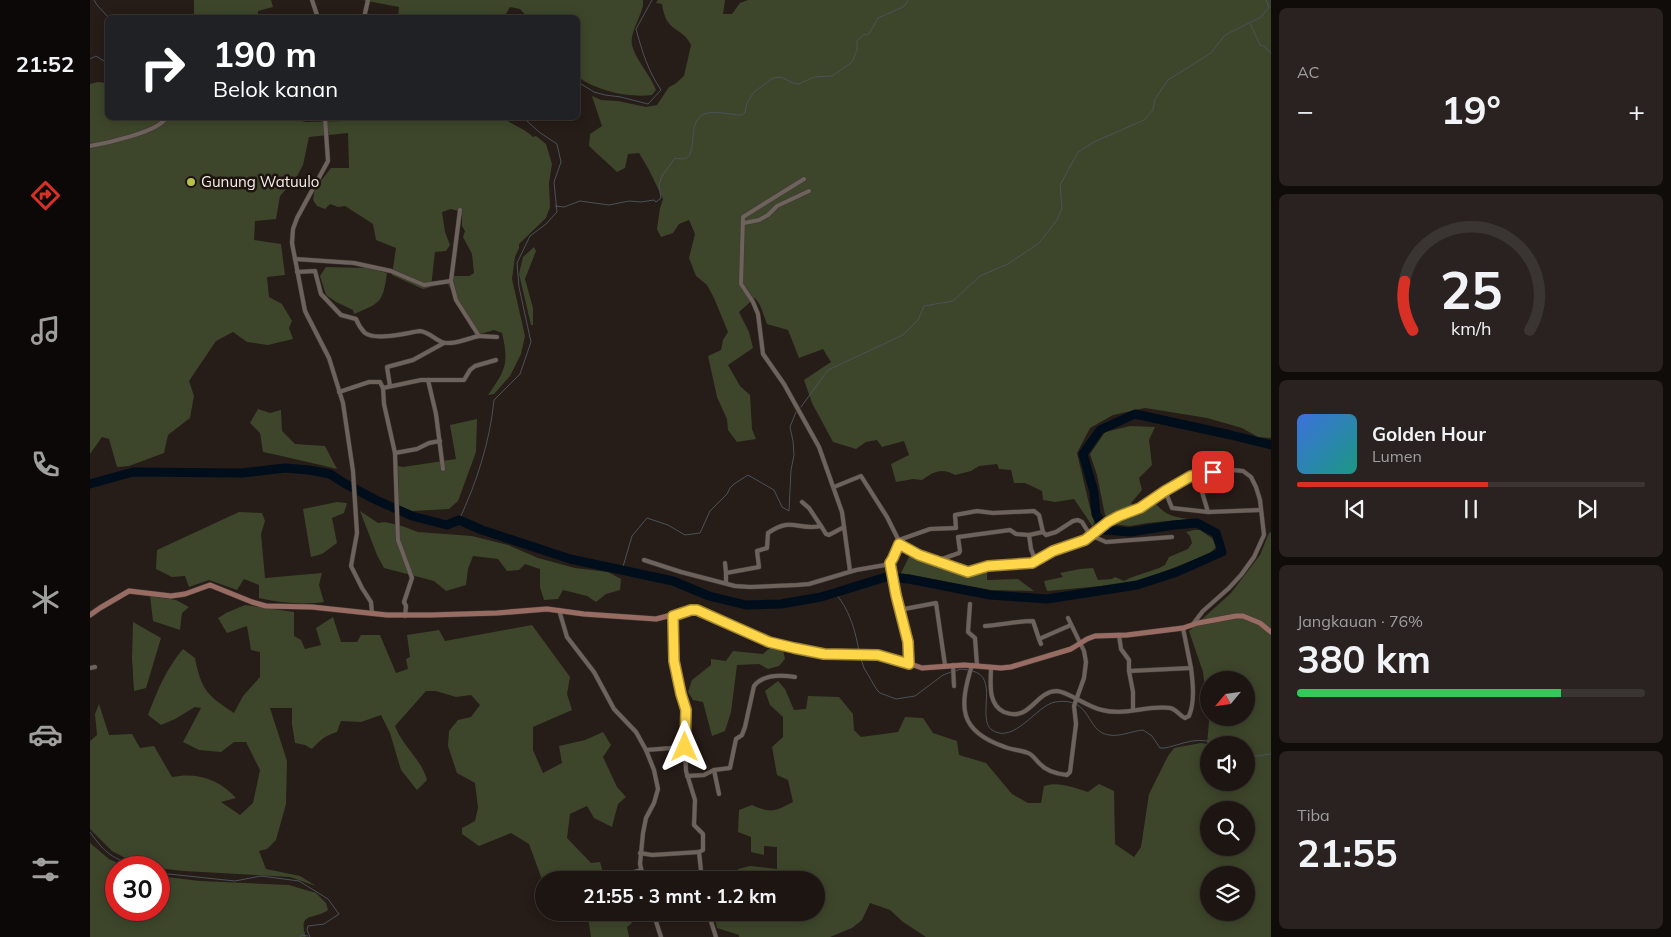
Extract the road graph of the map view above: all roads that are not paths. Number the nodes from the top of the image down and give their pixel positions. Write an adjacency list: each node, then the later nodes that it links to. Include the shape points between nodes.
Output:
1 (312, 0): 3 (street)
2 (368, 0): 4 (street)
3 (317, 15)
4 (365, 15)
5 (164, 120): 7 (street, via 153,129)
6 (325, 120): 12 (street, via 328,161 293,229)
7 (90, 146)
8 (804, 179): 11 (street, via 743,217)
9 (809, 191): 11 (street, via 777,206 759,220)
10 (460, 210): 14 (street)
11 (744, 223): 27 (street, via 741,284 758,314 763,354 815,439)
12 (295, 259): 13 (street); 14 (street, via 362,264 391,271 424,285)
13 (297, 272): 17 (street, via 315,271 321,294 341,315 356,319 368,334 378,337 420,331); 22 (street, via 305,312 329,358)
14 (451, 281): 15 (street, via 456,300)
15 (479, 336): 16 (street); 17 (street)
16 (497, 337)
17 (444, 343): 20 (street, via 414,360 386,367)
18 (496, 360): 19 (street, via 470,370 464,380)
19 (428, 380): 20 (street); 23 (street)
20 (390, 386): 21 (street)
21 (383, 388): 22 (street, via 380,382 369,382); 24 (street)
22 (339, 392): 52 (street, via 353,471 357,536 352,570 371,602)
23 (440, 441): 24 (street); 25 (street)
24 (395, 452): 54 (street, via 398,540 412,578 404,602)
25 (444, 469)
26 (1197, 475): 28 (street); 30 (street, via 1236,470 1248,474 1256,487); 31 (street)
27 (834, 488): 33 (street); 40 (street, via 861,476)
28 (1165, 491): 31 (street, via 1172,508); 37 (street)
29 (802, 502): 32 (street)
30 (1260, 510): 31 (street); 58 (street, via 1264,535 1254,557 1236,582)
31 (1208, 512)
32 (821, 526): 33 (street, via 829,535); 47 (street, via 784,524 768,533 767,548 757,551 759,567)
33 (844, 527): 46 (street)
34 (956, 528): 35 (street, via 954,516 959,514 1034,511 1039,515); 38 (street); 40 (street, via 930,529)
35 (1043, 532): 36 (street); 37 (street, via 1050,535 1078,520)
36 (1028, 534): 38 (street, via 1016,534 1010,530); 43 (street)
37 (1090, 535): 39 (street, via 1110,542); 43 (street)
38 (958, 537): 42 (street, via 958,553)
39 (1172, 537)
40 (899, 542): 42 (street); 45 (street)
41 (644, 560): 48 (street)
42 (938, 562): 43 (street, via 968,572 988,566)
43 (1036, 562)
44 (725, 563): 47 (street)
45 (890, 563): 46 (street); 51 (street)
46 (850, 571): 48 (street, via 809,584 750,587)
47 (726, 573): 48 (street)
48 (726, 583)
49 (970, 604): 70 (street, via 968,632 975,638)
50 (559, 610): 54 (street, via 543,608); 55 (street, via 652,620); 80 (street, via 567,637 594,672 614,709 636,732)
51 (900, 610): 66 (street, via 908,642); 67 (street, via 936,603)
52 (372, 613): 53 (street, via 266,606 210,585 171,596 129,591); 54 (street)
53 (90, 615)
54 (405, 616)
55 (673, 616): 66 (street, via 697,610 769,642 824,654 891,657); 79 (street, via 674,661 686,710)
56 (1068, 618): 57 (street)
57 (1071, 625): 63 (street); 64 (street)
58 (1192, 625): 60 (street); 61 (street, via 1243,616)
59 (985, 626): 63 (street, via 1033,621)
60 (1183, 628): 62 (street); 73 (street)
61 (1271, 632)
62 (1119, 635): 64 (street, via 1095,636); 74 (street)
63 (1039, 639): 65 (street)
64 (1080, 643): 71 (street, via 1022,665); 77 (street, via 1086,656 1086,669)
65 (1041, 644)
66 (909, 664): 67 (street, via 922,668)
67 (945, 665): 68 (street)
68 (953, 666): 70 (street); 76 (street)
69 (95, 667): 72 (street)
70 (973, 667): 71 (street); 77 (street, via 965,691 966,718 971,728 990,742 1028,753 1044,768 1065,775 1070,772 1076,724)
71 (991, 667): 77 (street, via 992,698 998,708 1006,712 1024,712 1043,694 1052,692 1064,692)
72 (90, 668)
73 (1191, 668): 74 (street); 78 (street, via 1192,706 1188,717 1172,708)
74 (1129, 671): 78 (street)
75 (795, 677): 81 (street, via 779,675 756,682 745,727 736,739 730,768)
76 (954, 686)
77 (1075, 702): 78 (street, via 1102,710)
78 (1133, 710)
79 (685, 747): 80 (street); 82 (street)
80 (646, 750): 85 (street, via 658,789 646,818)
81 (714, 770): 82 (street, via 704,775); 83 (street)
82 (687, 776): 84 (street, via 695,797 694,825 703,834 703,849)
83 (719, 794)
84 (699, 852): 85 (street); 88 (street)
85 (640, 854): 86 (street)
86 (641, 870): 87 (street)
87 (638, 871)
88 (701, 871)
89 (656, 921): 91 (street)
90 (711, 921): 92 (street)
91 (661, 937)
92 (716, 937)

